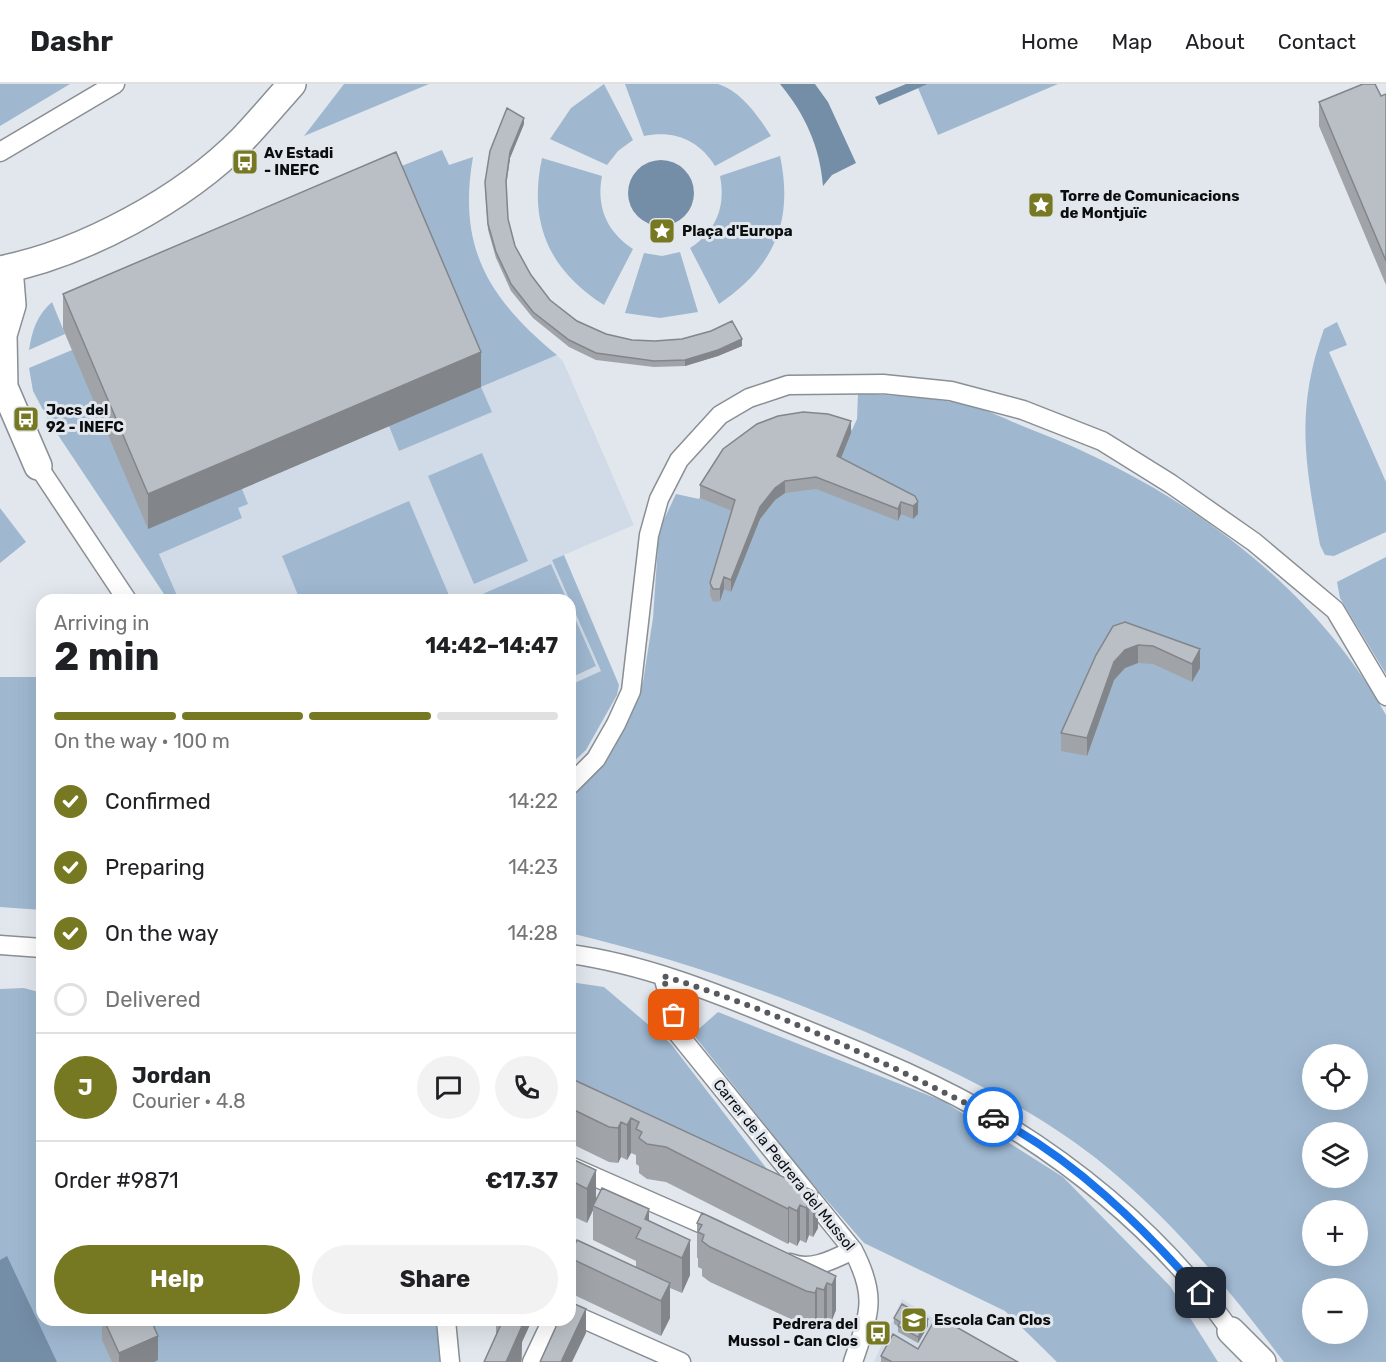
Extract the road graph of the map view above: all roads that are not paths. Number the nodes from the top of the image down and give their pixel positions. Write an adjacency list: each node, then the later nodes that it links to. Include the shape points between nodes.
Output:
1 (115, 84): 3 (street)
2 (292, 84): 4 (street, via 242,140 170,196 86,244)
3 (0, 152)
4 (5, 269): 5 (street, via 12,305)
5 (2, 338): 7 (street, via 4,387)
6 (0, 425): 7 (street)
7 (38, 465): 8 (street)
8 (123, 594)
9 (1386, 696): 10 (street, via 1335,610 1254,542 1102,441 1023,410 951,391 883,384 788,386 748,398 720,415 679,460 659,499 649,535 631,691 596,759)
10 (576, 779)
11 (0, 945): 12 (street)
12 (36, 948)
13 (576, 955): 14 (street)
14 (663, 976): 17 (street, Carrer de la Pedrera del Mussol, via 680,1035); 24 (street, via 812,1032 999,1120 1067,1165 1156,1242)
15 (576, 1169): 18 (street)
16 (782, 1194): 17 (street)
17 (820, 1208): 19 (street, Carrer de la Pedrera del Mussol)
18 (734, 1238)
19 (853, 1250): 20 (street, via 827,1263 798,1266); 28 (street, Carrer de la Pedrera del Mussol, via 867,1276 869,1306)
20 (776, 1257)
21 (576, 1316): 27 (street)
22 (447, 1326): 25 (street)
23 (549, 1326): 26 (street)
24 (1231, 1331): 29 (street); 30 (street)
25 (450, 1362)
26 (532, 1362)
27 (681, 1362)
28 (853, 1362)
29 (1243, 1362)
30 (1262, 1362)

